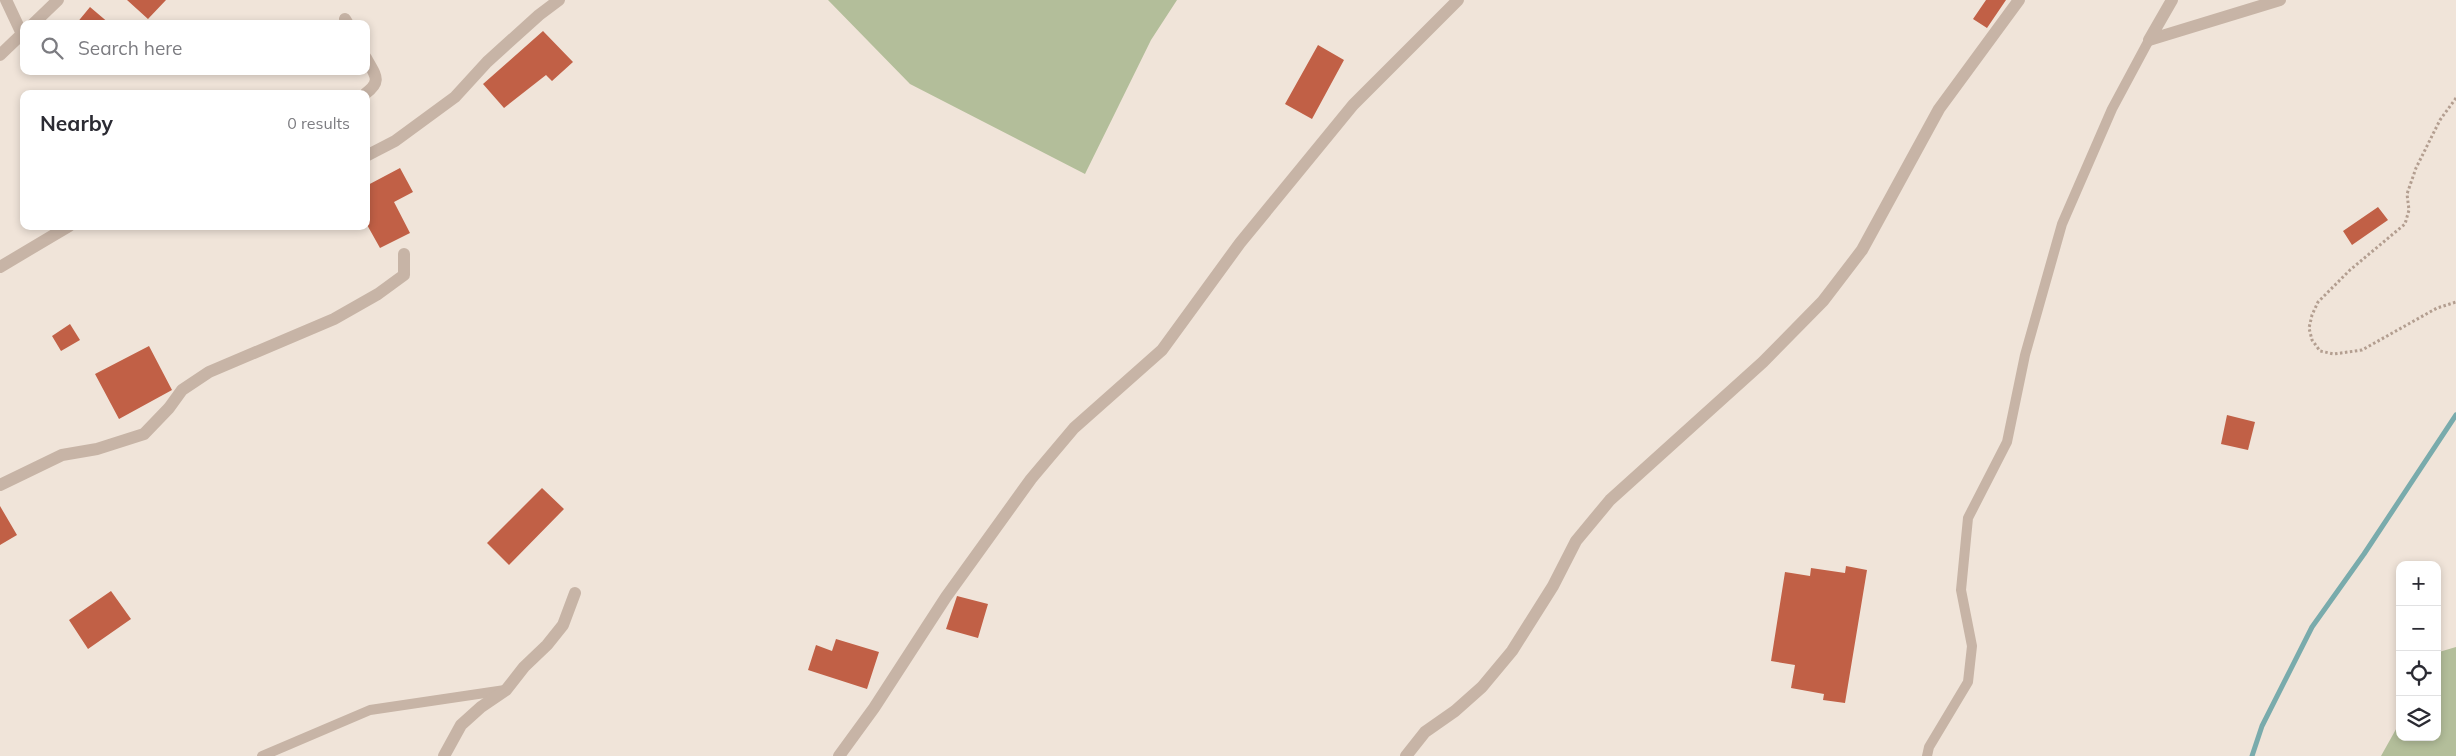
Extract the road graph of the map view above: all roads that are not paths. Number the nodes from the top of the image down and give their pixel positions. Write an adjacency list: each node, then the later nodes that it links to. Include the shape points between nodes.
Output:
1 (6, 0): 9 (street)
2 (58, 0): 8 (street)
3 (559, 0): 15 (street, via 487,62 455,97 395,141)
4 (1458, 0): 24 (street, via 1354,105 1326,138 1240,243 1162,350 1074,428 1031,479 946,597)
5 (2019, 0): 25 (street, via 1939,109 1862,250 1823,301 1763,362 1610,500 1576,541 1553,586 1512,651 1482,687 1455,712 1425,732)
6 (2172, 0): 11 (street)
7 (2280, 0): 11 (street)
8 (37, 20)
9 (20, 27)
10 (20, 36): 12 (street)
11 (2149, 40): 26 (lane, via 2112,109 2062,224 2025,355 2007,442 1968,518 1961,590 1972,646 1968,682 1929,747)
12 (0, 55)
13 (370, 66): 14 (street, via 376,82)
14 (370, 91)
15 (370, 154)
16 (62, 230): 18 (street)
17 (404, 254): 19 (street, via 404,275 378,294 334,319 209,372 182,390 144,434 97,450 62,455)
18 (0, 268)
19 (0, 485)
20 (575, 593): 21 (street, via 563,625)
21 (506, 690): 22 (lane, via 370,710); 23 (street, via 461,726)
22 (262, 756)
23 (444, 756)
24 (839, 756)
25 (1406, 756)
26 (1927, 756)

